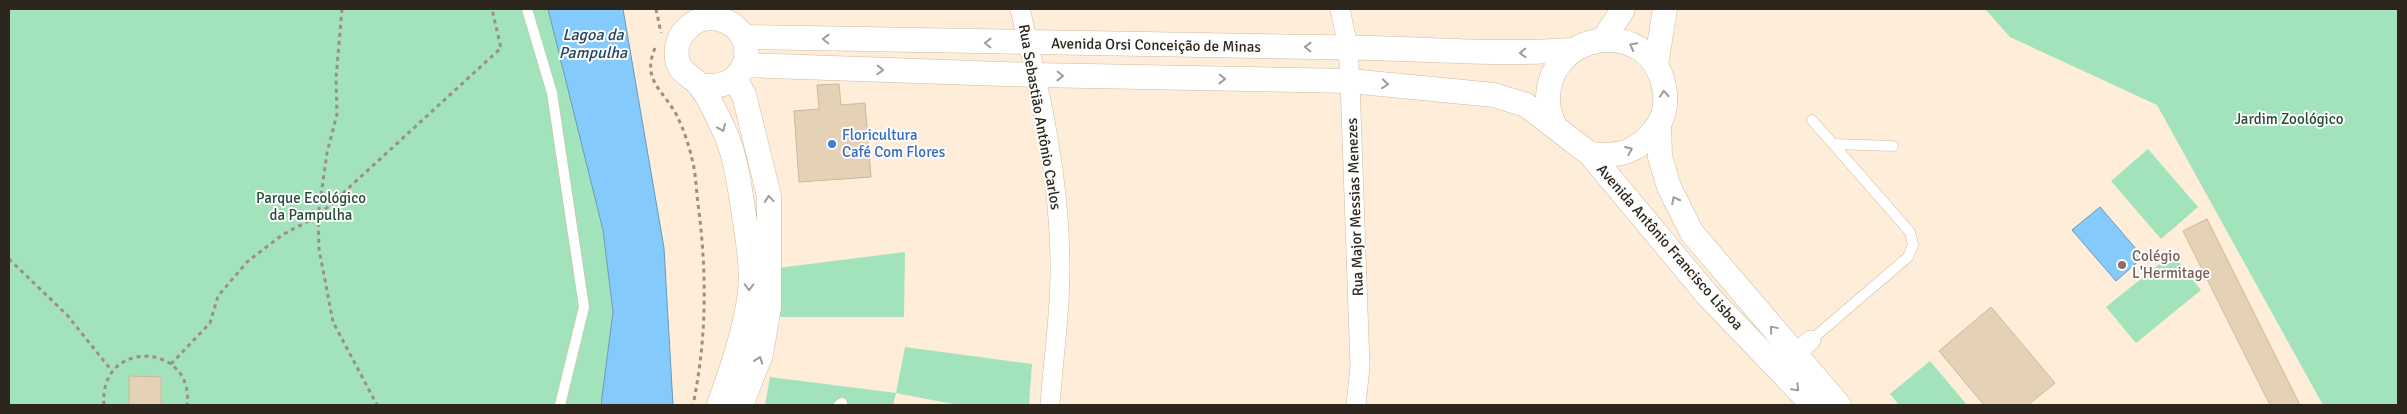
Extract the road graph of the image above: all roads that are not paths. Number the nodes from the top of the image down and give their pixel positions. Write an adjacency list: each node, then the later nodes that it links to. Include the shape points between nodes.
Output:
1 (527, 9): 25 (lane, via 552,93 584,307)
2 (1020, 9): 10 (street, Rua Sebastião Antônio Carlos)
3 (1340, 9): 11 (street, Rua Major Messias Menezes)
4 (1623, 9): 9 (street)
5 (1664, 9): 13 (street)
6 (714, 14): 7 (street, via 697,20); 8 (street, via 735,27)
7 (684, 17): 17 (street, via 677,58 684,74)
8 (741, 35): 10 (street, Avenida Orsi Conceição de Minas, one-way to 8); 14 (street, via 746,55)
9 (1604, 39): 12 (street); 13 (street, one-way to 9, via 1633,45)
10 (1029, 44): 11 (street, Avenida Orsi Conceição de Minas, one-way to 10); 15 (street, Rua Sebastião Antônio Carlos)
11 (1348, 47): 12 (street, Avenida Orsi Conceição de Minas, one-way to 11, via 1493,54); 16 (street, Rua Major Messias Menezes)
12 (1572, 50): 20 (street, via 1557,64 1549,84 1547,104)
13 (1656, 65): 19 (street, one-way to 13, via 1665,94)
14 (739, 72): 15 (street, one-way to 15); 17 (street, via 720,86); 27 (street, one-way to 14, via 761,354 770,307 770,196)
15 (1035, 76): 16 (street, one-way to 16); 28 (street, Rua Sebastião Antônio Carlos, via 1050,158 1058,228 1060,273)
16 (1350, 81): 20 (street, one-way to 20, via 1494,95 1526,105); 29 (street, Rua Major Messias Menezes, via 1360,367)
17 (700, 85): 26 (street, one-way to 26, via 723,127 737,168 748,245 750,291 742,337)
18 (1812, 120): 21 (lane)
19 (1659, 124): 23 (street, one-way to 19, via 1610,156 1630,151 1647,140); 24 (street, Avenida Antônio Francisco Lisboa, one-way to 19, via 1692,233 1669,188 1660,157)
20 (1554, 125): 23 (street)
21 (1834, 144): 22 (lane); 24 (lane, via 1910,232 1913,244 1908,257)
22 (1893, 146)
23 (1590, 154): 30 (street, Avenida Antônio Francisco Lisboa, one-way to 30, via 1710,298)
24 (1803, 347): 31 (street, Avenida Antônio Francisco Lisboa)
25 (560, 405)
26 (719, 405)
27 (741, 405)
28 (1050, 405)
29 (1356, 405)
30 (1813, 405)
31 (1840, 405)

